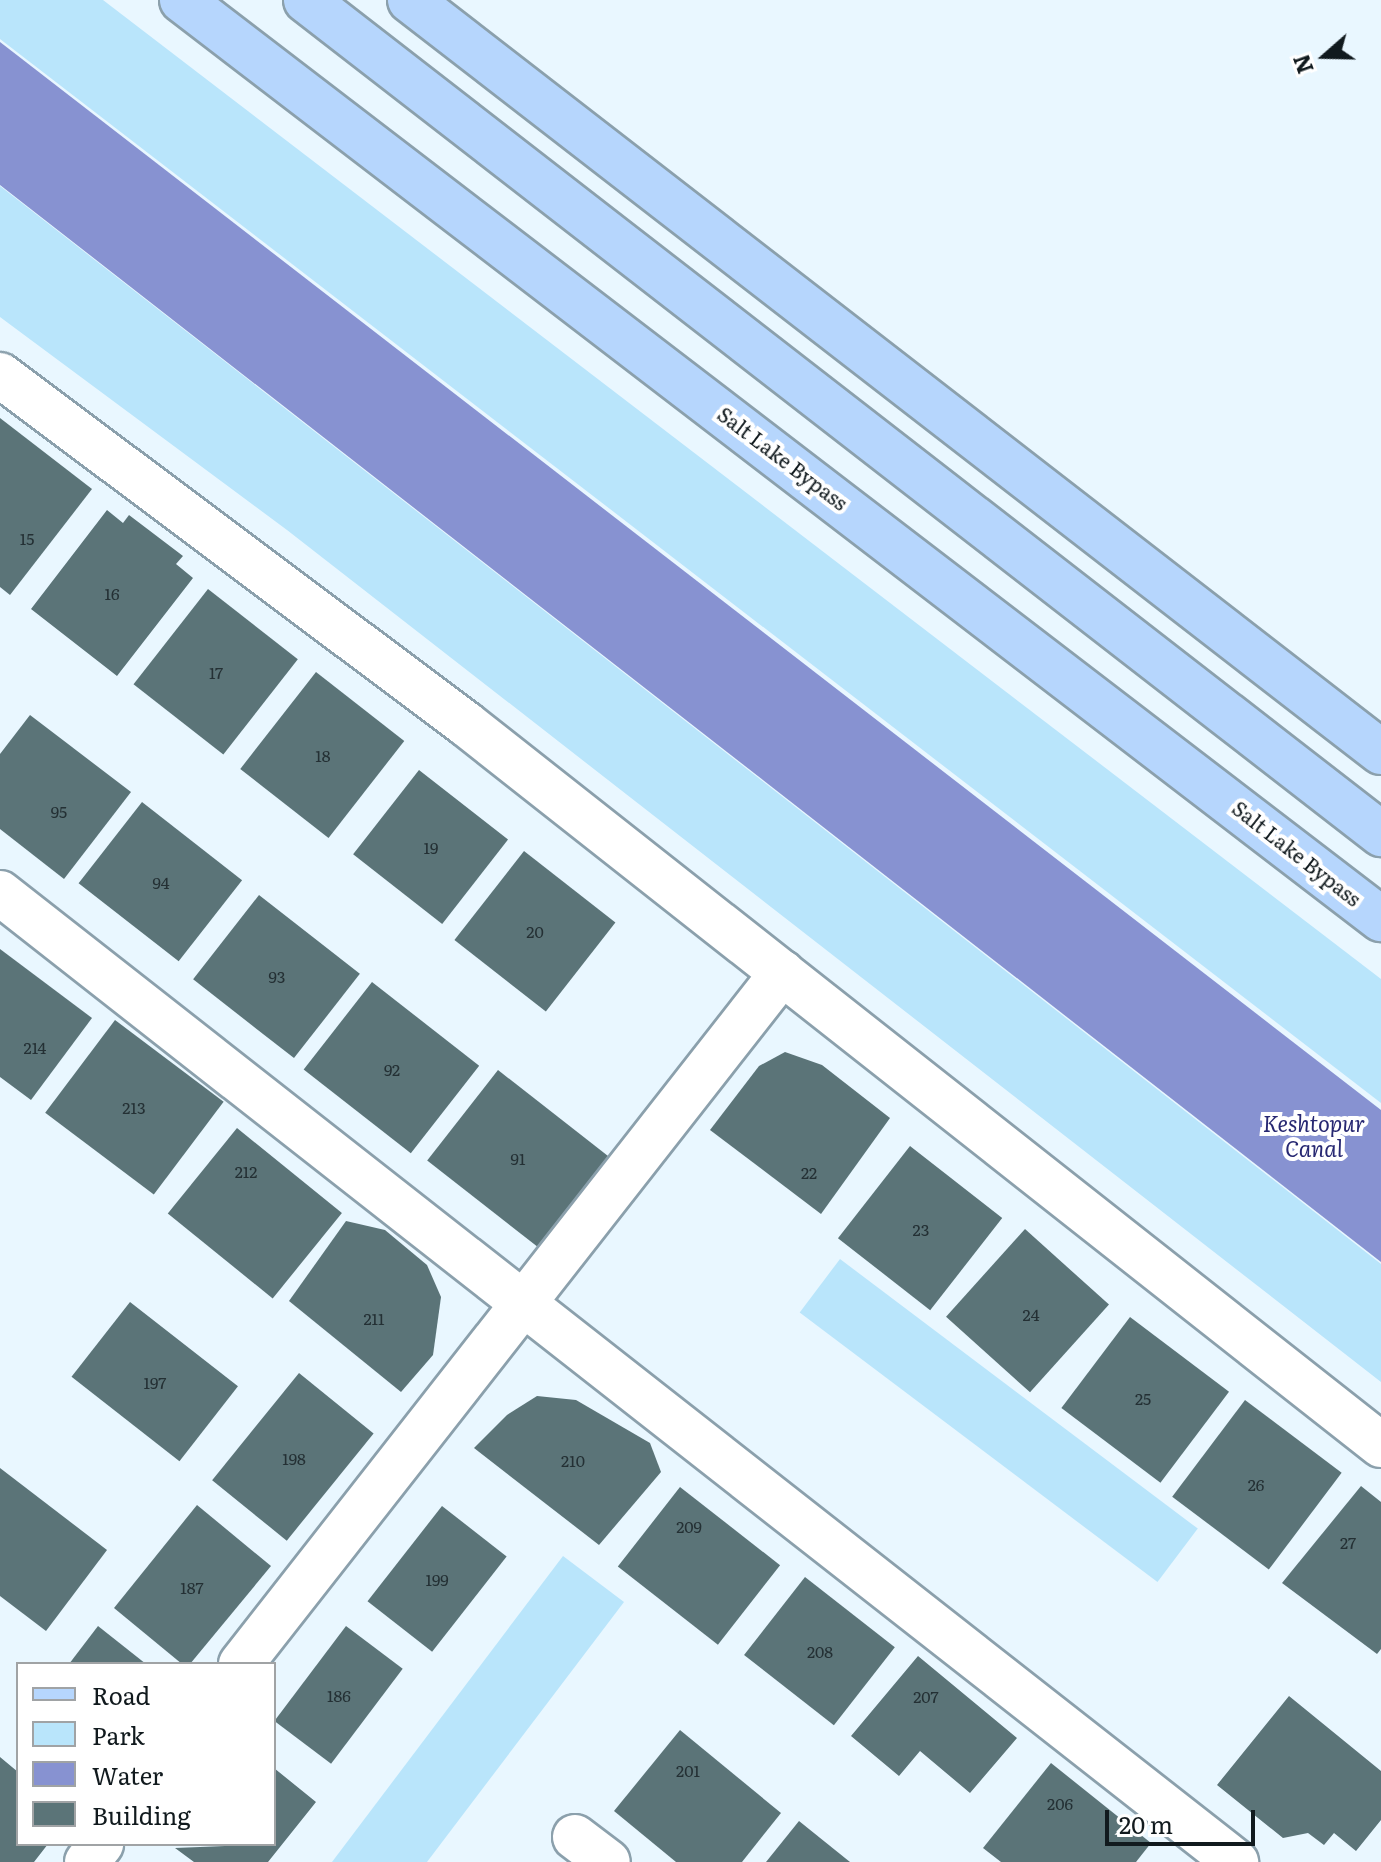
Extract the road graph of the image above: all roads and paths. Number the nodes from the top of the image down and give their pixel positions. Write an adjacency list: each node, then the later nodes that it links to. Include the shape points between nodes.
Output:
1 (182, 0): 8 (main road, Salt Lake Bypass)
2 (306, 0): 6 (main road)
3 (410, 0): 5 (main road)
4 (0, 375): 9 (street, via 466,724)
5 (1381, 752)
6 (1381, 834)
7 (0, 893): 10 (street)
8 (1381, 919)
9 (782, 973): 10 (street); 11 (street)
10 (523, 1302): 12 (street); 15 (street)
11 (1381, 1445)
12 (243, 1662)
13 (99, 1846): 14 (street)
14 (87, 1862)
15 (1236, 1862)

